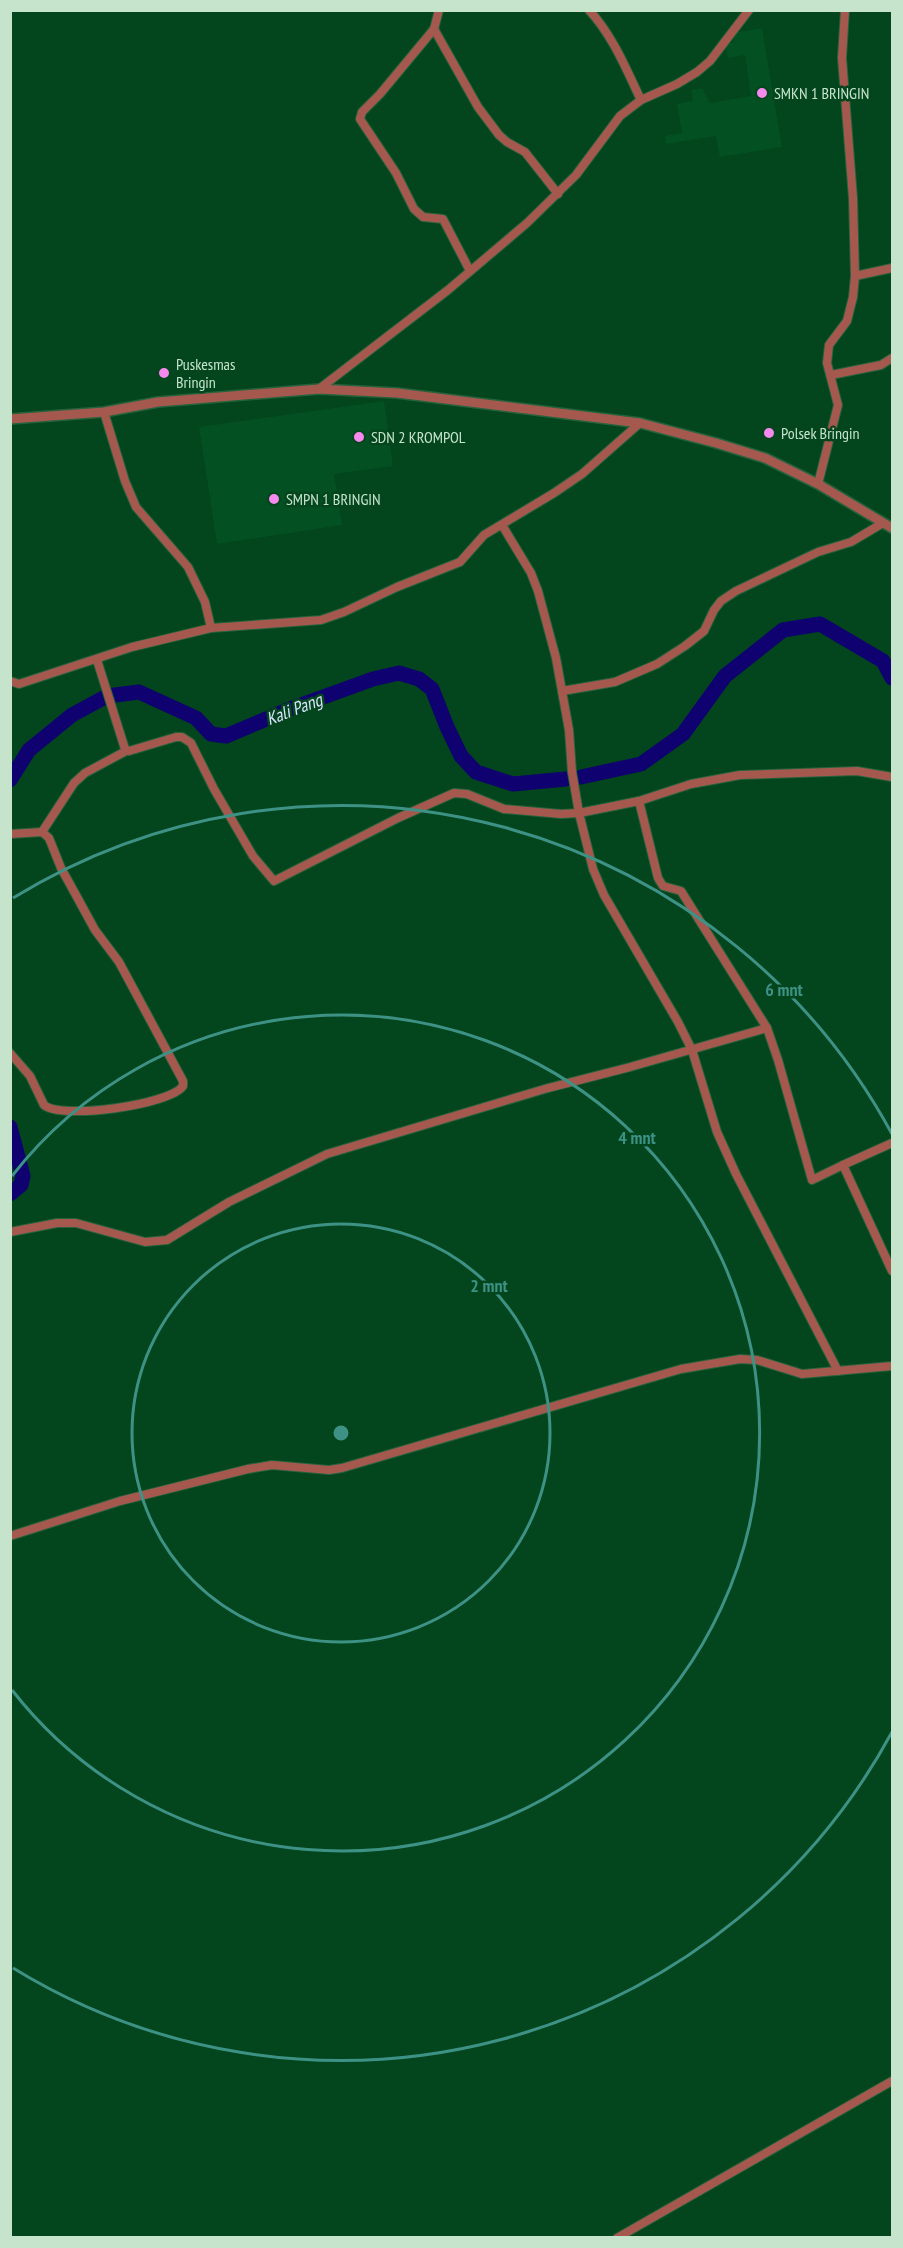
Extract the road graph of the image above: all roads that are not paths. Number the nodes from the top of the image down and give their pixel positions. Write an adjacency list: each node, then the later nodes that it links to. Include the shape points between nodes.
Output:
1 (439, 10): 5 (street)
2 (589, 10): 6 (street, via 607,33)
3 (749, 10): 6 (street, via 703,67)
4 (845, 10): 10 (street, via 842,58)
5 (434, 29): 7 (street, via 478,107 499,135 525,152); 9 (street, via 360,119 396,173 414,209 423,217 443,219)
6 (641, 100): 7 (street, via 620,116)
7 (558, 194): 9 (street)
8 (892, 268): 10 (street)
9 (470, 271): 13 (street)
10 (855, 276): 12 (street, via 848,321 829,345 827,363)
11 (892, 358): 12 (street, via 881,365)
12 (831, 375): 17 (street, via 838,405)
13 (319, 389): 14 (street, via 158,402); 16 (street, via 396,393)
14 (104, 412): 15 (street); 20 (street, via 136,507 189,567 205,602)
15 (10, 419)
16 (640, 423): 17 (street, via 765,458); 18 (street, via 582,474)
17 (818, 484): 19 (street)
18 (502, 525): 20 (street, via 484,535 460,562 344,612 321,620); 23 (street, via 538,591)
19 (888, 525): 23 (street, via 736,591 714,610 704,631 657,664 615,682)
20 (211, 628): 21 (street, via 132,647)
21 (97, 660): 22 (street, via 19,684); 24 (street)
22 (10, 681)
23 (562, 691): 27 (street)
24 (126, 751): 27 (street, via 176,737 191,743 253,856 274,881 454,793 504,808); 28 (street, via 74,783)
25 (892, 777): 26 (street, via 857,771 740,775 691,784)
26 (639, 801): 27 (street); 30 (street, via 658,878 663,886 681,891)
27 (579, 813): 31 (street, via 592,869 604,895)
28 (42, 832): 29 (street); 32 (street, via 49,838 95,930 119,962 146,1010 183,1086 174,1094 140,1104 72,1112 50,1110 23,1065)
29 (10, 834)
30 (767, 1028): 31 (street); 34 (street, via 812,1180)
31 (692, 1050): 35 (street, via 327,1154 229,1202 167,1240 146,1242 76,1223 57,1222); 38 (street, via 717,1132 736,1174)
32 (10, 1053)
33 (892, 1143): 34 (street)
34 (843, 1165): 36 (street)
35 (10, 1232)
36 (892, 1270)
37 (892, 1366): 38 (street)
38 (838, 1371): 39 (street, via 802,1374 757,1360 740,1359 681,1369 342,1468 272,1465 248,1469 120,1501)
39 (10, 1536)
40 (892, 2081): 41 (street)
41 (617, 2238)

